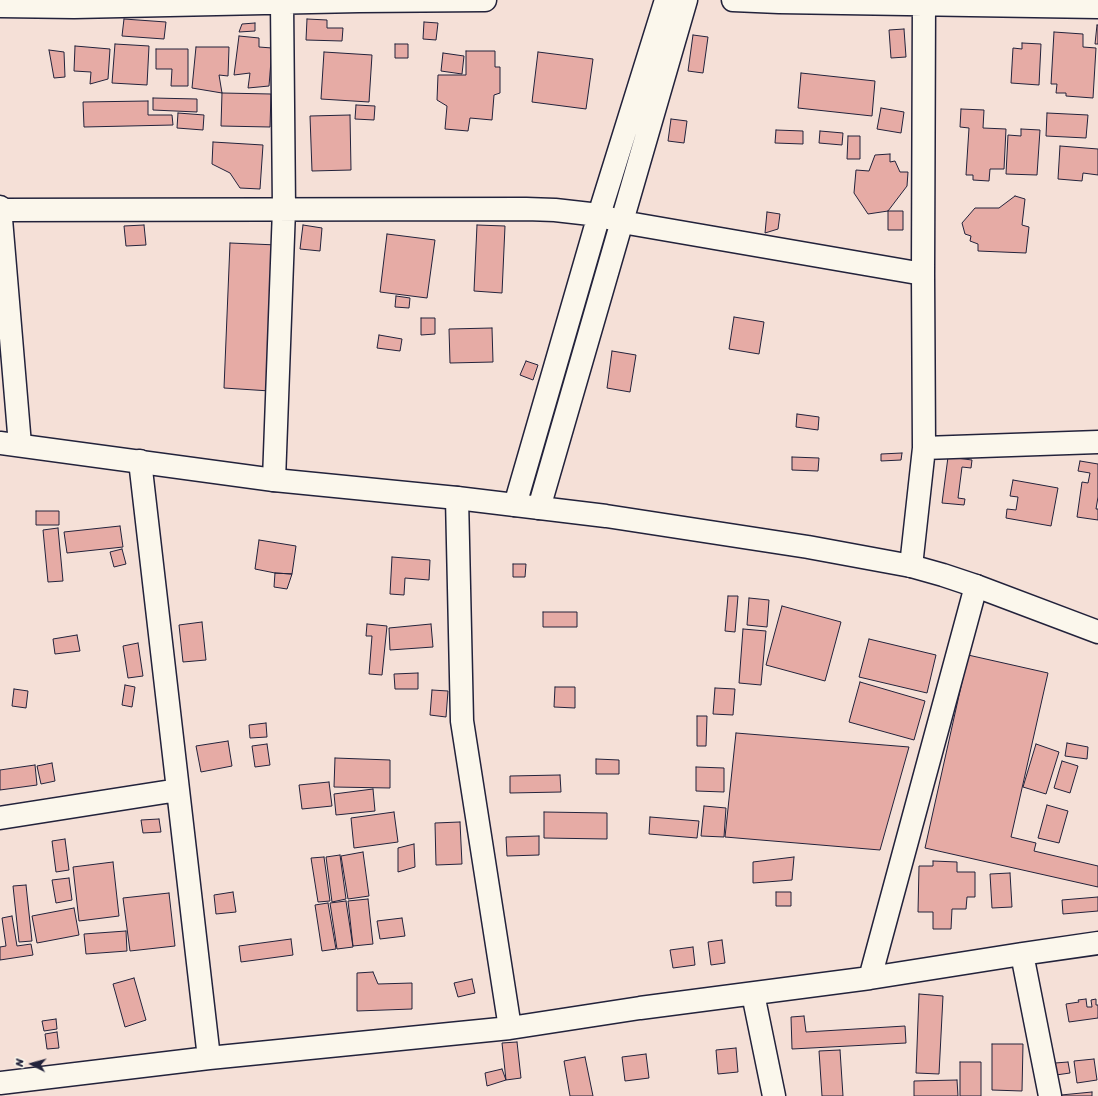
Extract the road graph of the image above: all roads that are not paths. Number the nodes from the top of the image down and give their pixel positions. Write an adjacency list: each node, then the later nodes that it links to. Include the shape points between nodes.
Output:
1 (485, 0): 5 (street)
2 (666, 0): 13 (street)
3 (686, 0): 14 (street)
4 (733, 0): 6 (street)
5 (359, 1): 7 (street)
6 (924, 2): 9 (street); 15 (street)
7 (282, 3): 8 (street); 11 (street)
8 (0, 6)
9 (1098, 7)
10 (0, 207): 12 (street)
11 (284, 209): 12 (street); 13 (street, via 526,208); 20 (street)
12 (0, 210): 17 (street)
13 (599, 215): 14 (street); 22 (street)
14 (622, 222): 15 (street); 23 (street)
15 (923, 274): 18 (street)
16 (1098, 442): 18 (street)
17 (10, 444): 19 (street)
18 (924, 448): 24 (street)
19 (140, 462): 20 (street); 27 (street)
20 (274, 480): 21 (street)
21 (457, 498): 22 (street); 33 (street, via 462,722)
22 (516, 505): 23 (street)
23 (540, 508): 24 (street, via 808,547)
24 (911, 566): 25 (street)
25 (976, 586): 26 (street); 31 (street)
26 (1098, 632)
27 (178, 790): 28 (street); 34 (street)
28 (0, 818)
29 (1098, 943): 30 (street)
30 (1022, 954): 31 (street); 37 (street)
31 (870, 978): 32 (street)
32 (753, 994): 33 (street); 36 (street)
33 (510, 1028): 34 (street)
34 (209, 1058): 35 (street)
35 (0, 1083)
36 (774, 1096)
37 (1050, 1096)

